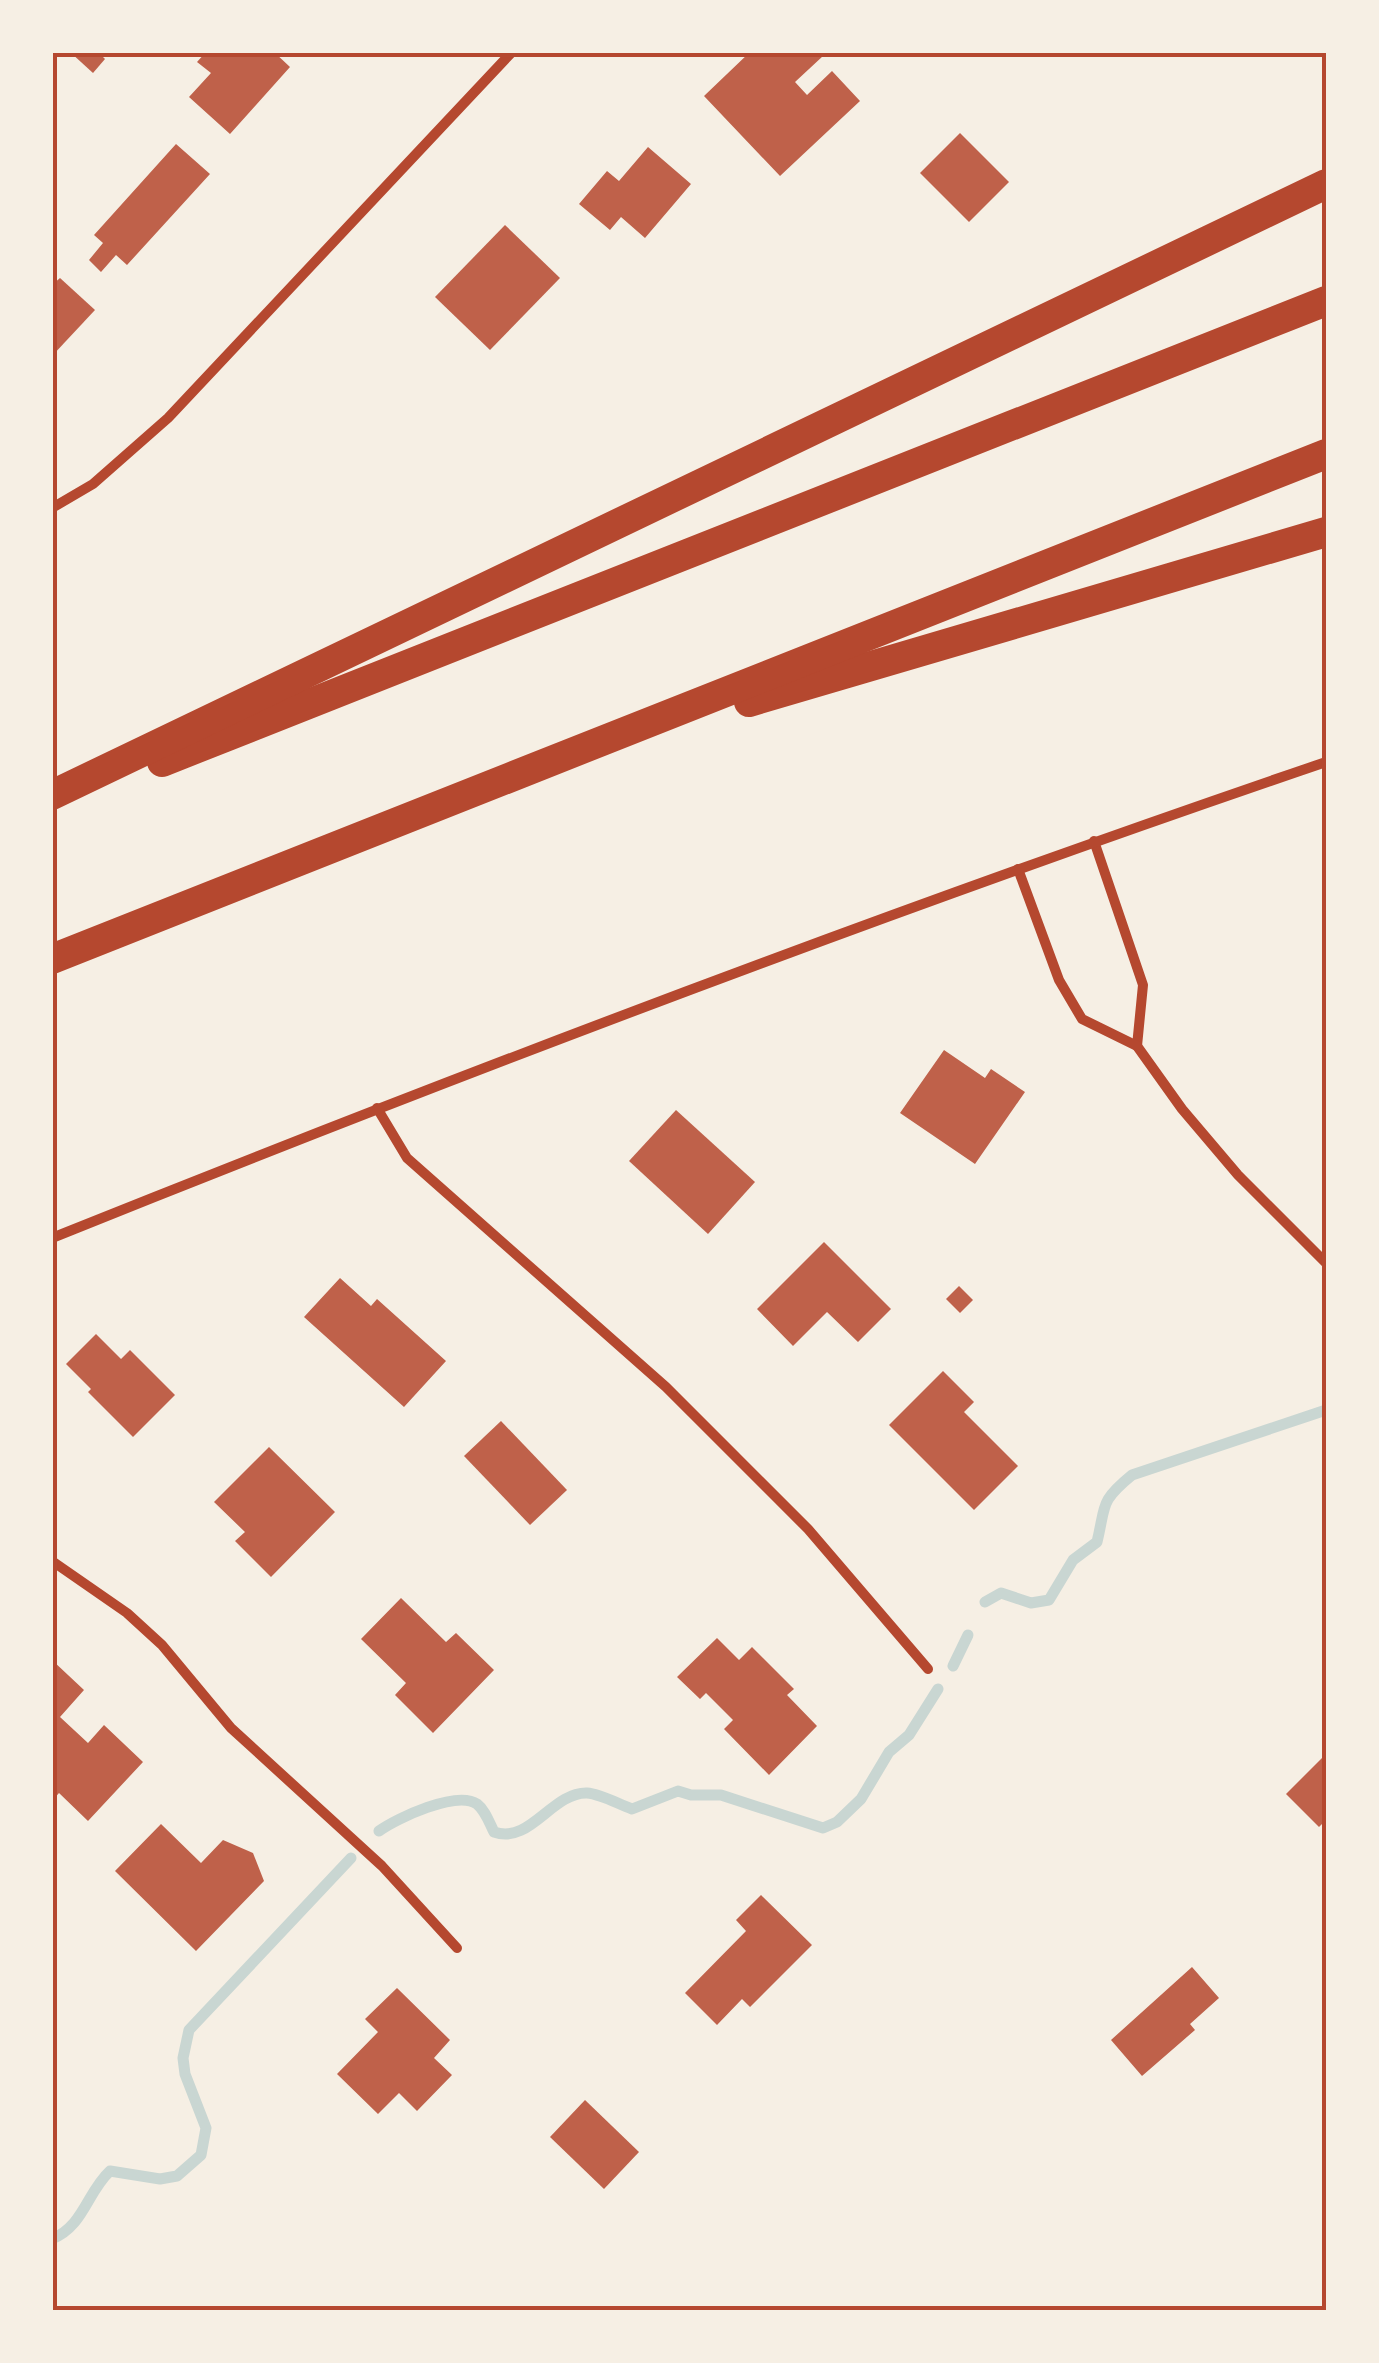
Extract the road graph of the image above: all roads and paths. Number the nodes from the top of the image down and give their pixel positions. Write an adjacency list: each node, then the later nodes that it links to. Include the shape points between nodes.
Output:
1 (512, 52): 5 (street, via 168,418 94,484)
2 (1326, 184): 9 (highway)
3 (1326, 302): 10 (highway)
4 (1326, 454): 7 (highway)
5 (52, 508)
6 (1326, 532): 7 (highway)
7 (560, 758): 13 (highway)
8 (1326, 762): 11 (street)
9 (52, 795)
10 (52, 806)
11 (1094, 841): 12 (street); 14 (street, via 1144,984)
12 (1018, 869): 14 (street, via 1059,980 1082,1019); 15 (street)
13 (52, 959)
14 (1137, 1046): 17 (street, via 1238,1175)
15 (377, 1108): 16 (street); 19 (street, via 407,1158 666,1387 808,1530)
16 (52, 1238)
17 (1326, 1263)
18 (52, 1561): 20 (street, via 162,1645 231,1728 382,1866)
19 (928, 1670)
20 (456, 1948)

